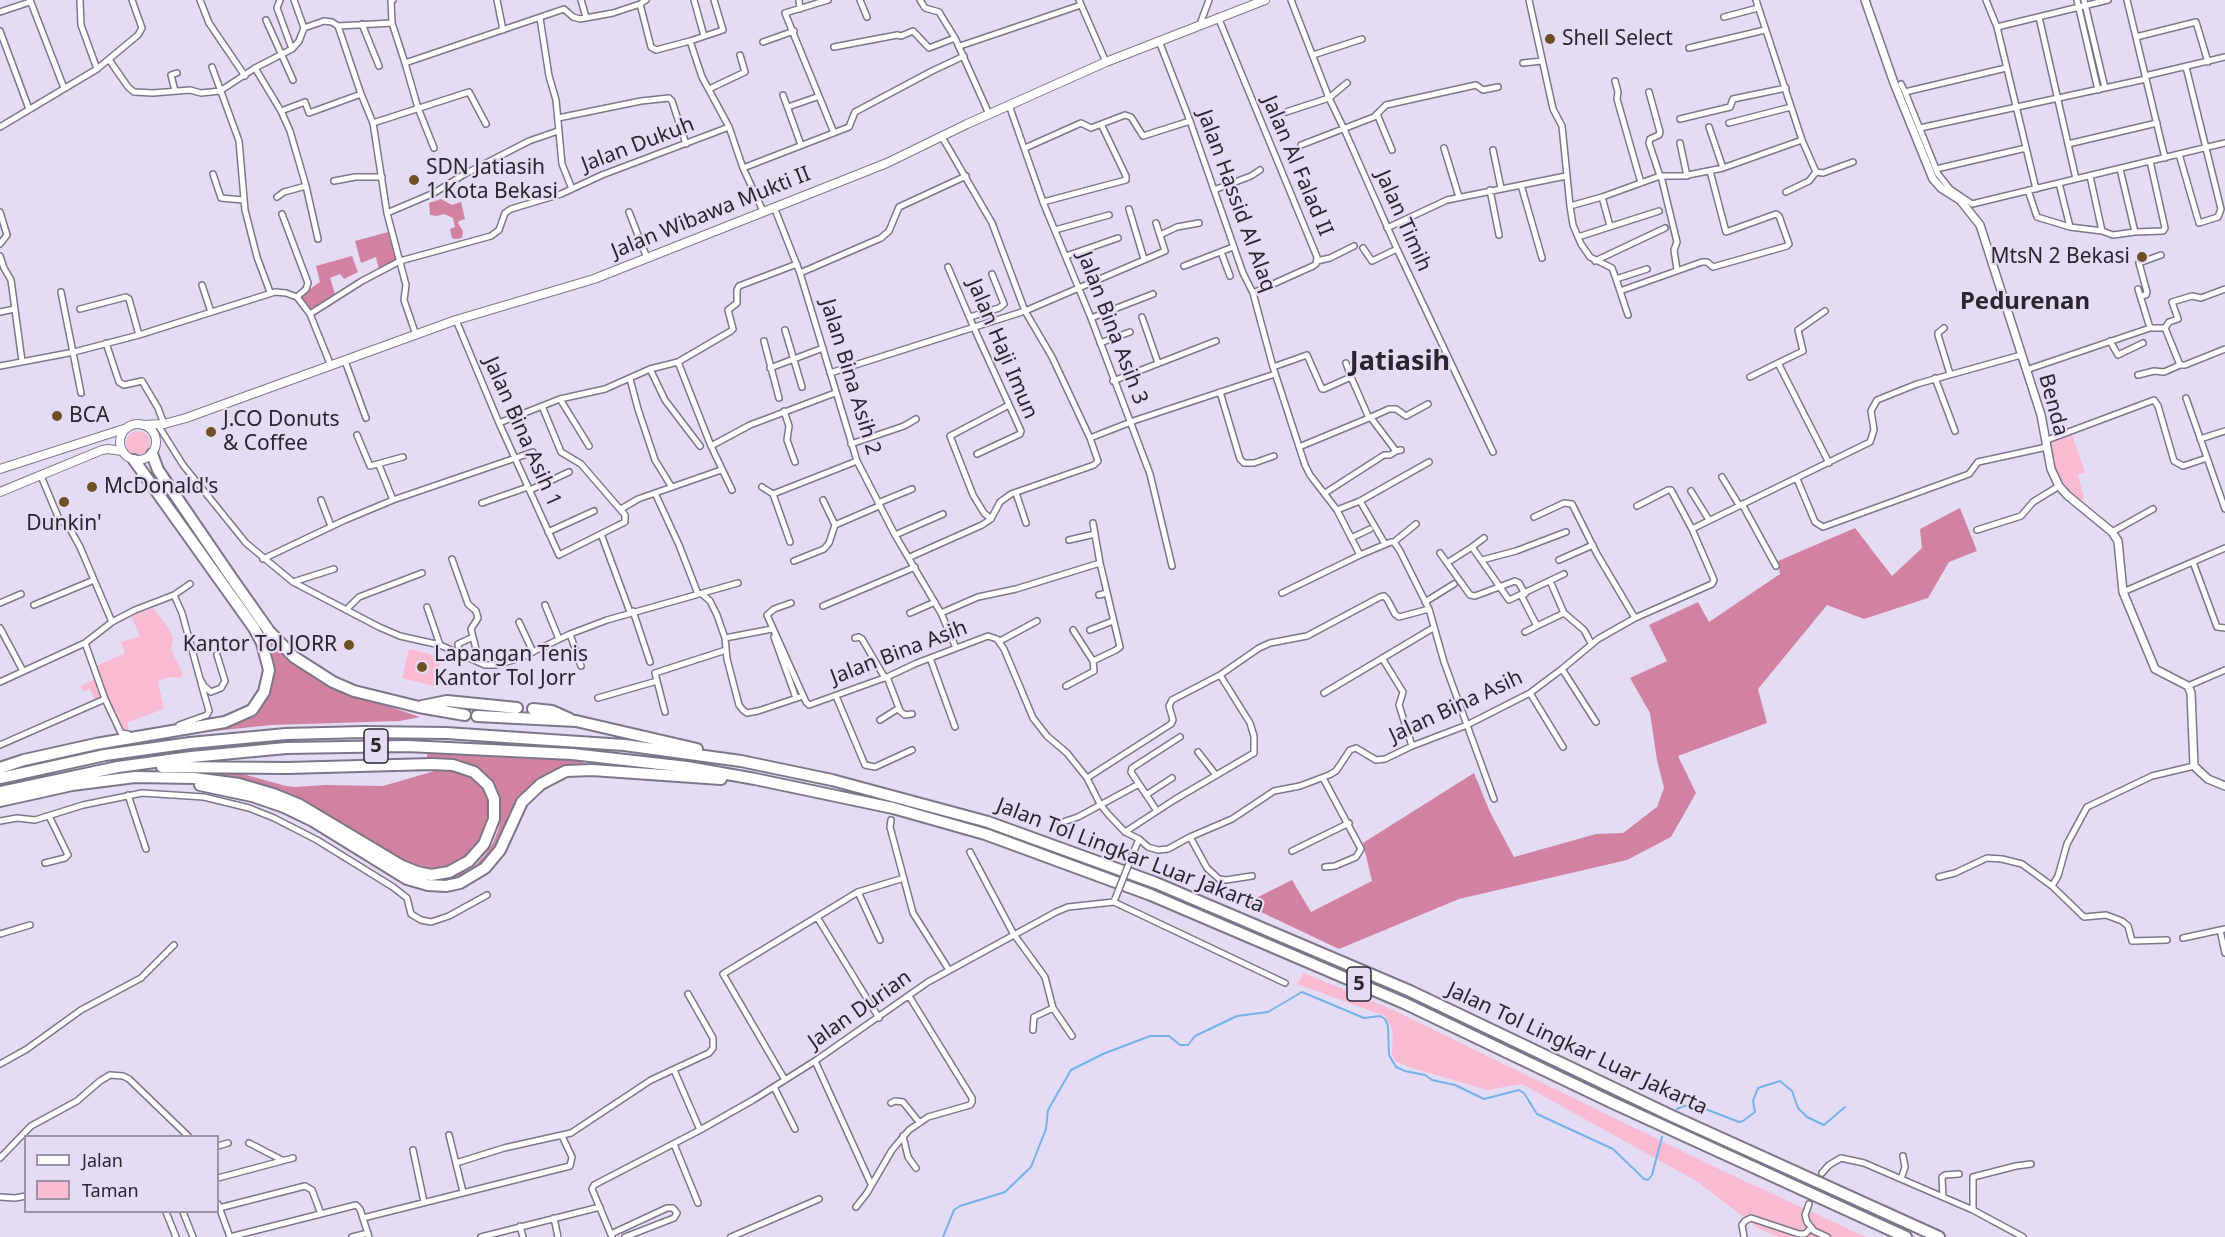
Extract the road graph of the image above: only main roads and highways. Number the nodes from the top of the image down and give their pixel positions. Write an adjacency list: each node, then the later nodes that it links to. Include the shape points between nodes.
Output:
1 (1265, 0): 3 (main road, Jalan Wibawa Mukti II, via 1106,62 887,163 594,279 456,320)
2 (143, 425): 3 (main road, Jalan Wibawa Mukti II); 4 (main road); 5 (main road)
3 (161, 425): 5 (main road)
4 (127, 428): 6 (main road, via 121,438); 9 (main road)
5 (156, 441): 7 (main road)
6 (122, 451): 8 (main road); 10 (main road, via 102,450)
7 (152, 453): 8 (main road); 11 (highway, via 158,470 263,622 294,657 354,691)
8 (134, 460): 19 (highway, via 254,628 269,670 264,692 252,710 225,722 96,744)
9 (0, 469)
10 (0, 492)
11 (419, 707): 12 (highway, via 447,701); 14 (highway)
12 (517, 708)
13 (533, 709): 16 (highway, via 552,711)
14 (465, 715)
15 (477, 716): 16 (highway)
16 (576, 721): 17 (highway)
17 (741, 761): 20 (highway, Jalan Tol Lingkar Luar Jakarta / 5, via 559,740 364,732 190,743 94,757); 26 (highway, Jalan Tol Lingkar Luar Jakarta / 5, via 832,780 987,822 1156,883 1486,1026 1672,1116)
18 (118, 767): 21 (highway, Jalan Tol Lingkar Luar Jakarta / 5, via 286,748 407,746 572,754); 22 (highway, Jalan Tol Lingkar Luar Jakarta / 5); 23 (highway, via 453,765 468,769 483,780 492,792 495,812 488,837 474,857 456,869 431,874 402,866 300,806 239,784 135,777 72,785)
19 (0, 768)
20 (0, 778)
21 (755, 779): 24 (highway, via 566,771 541,784 522,802 500,850 485,868 460,883 446,886 407,879 284,807 215,788 192,784 116,784); 25 (highway, Jalan Tol Lingkar Luar Jakarta / 5, via 893,808 985,834 1151,895 1404,1003)
22 (0, 792)
23 (0, 801)
24 (0, 806)
25 (1906, 1237)
26 (1939, 1237)

